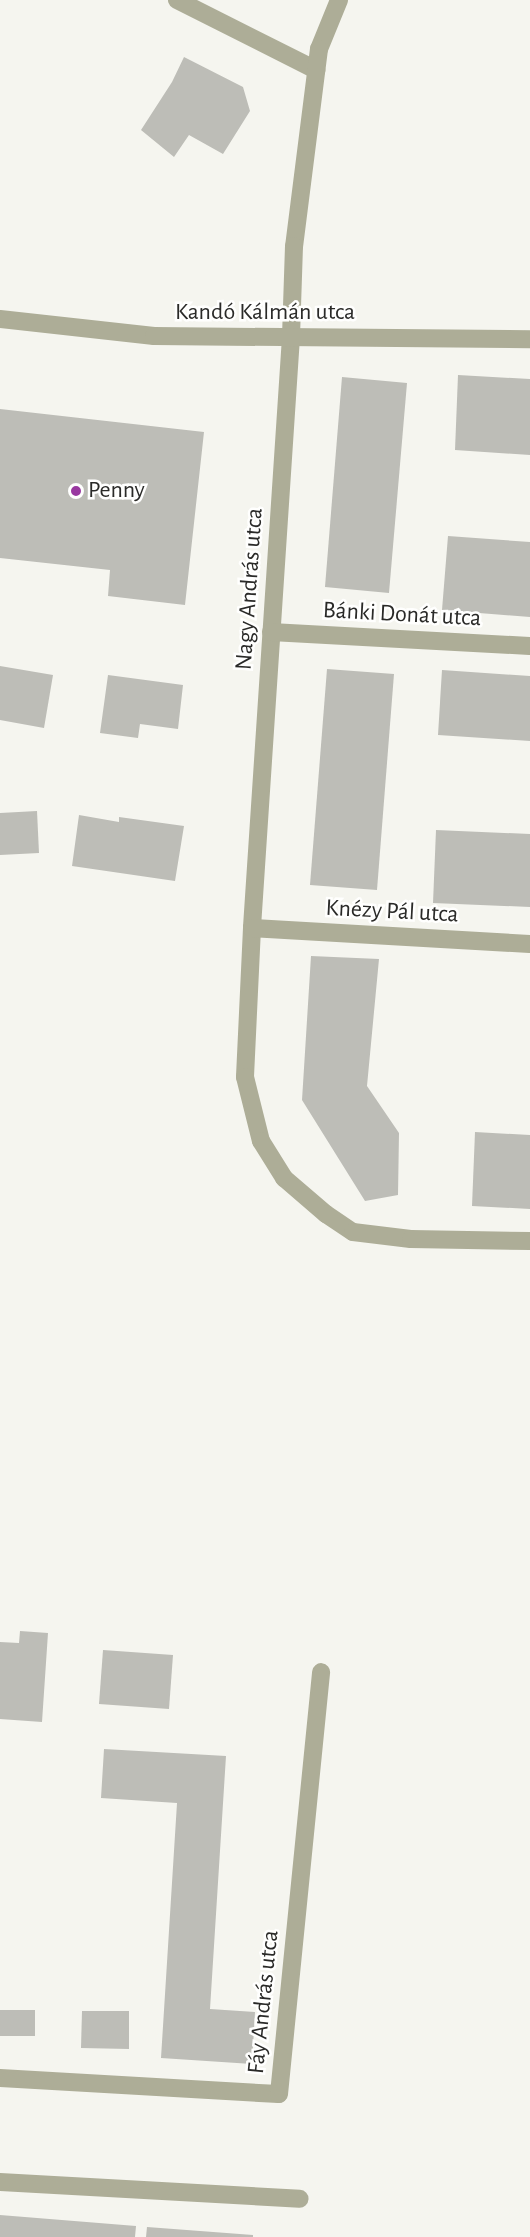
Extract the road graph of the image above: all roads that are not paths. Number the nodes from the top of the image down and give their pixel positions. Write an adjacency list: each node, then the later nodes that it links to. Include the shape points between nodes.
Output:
1 (177, 0): 3 (street)
2 (339, 0): 3 (street, Nagy András utca, via 319,49)
3 (316, 70): 5 (street, Nagy András utca, via 294,246)
4 (0, 319): 5 (street, Kandó Kálmán utca, via 154,336)
5 (291, 337): 6 (street, Kandó Kálmán utca); 7 (street, Nagy András utca)
6 (530, 339)
7 (271, 632): 8 (street, Bánki Donát utca); 9 (street, Nagy András utca)
8 (530, 646)
9 (252, 928): 10 (street, Knézy Pál utca); 11 (street, Nagy András utca, via 245,1077 261,1141 284,1178 353,1232 411,1239)
10 (530, 944)
11 (530, 1241)
12 (321, 1672): 13 (street, Fáy András utca, via 279,2094)
13 (0, 2078)
14 (0, 2182): 15 (street)
15 (300, 2199)

